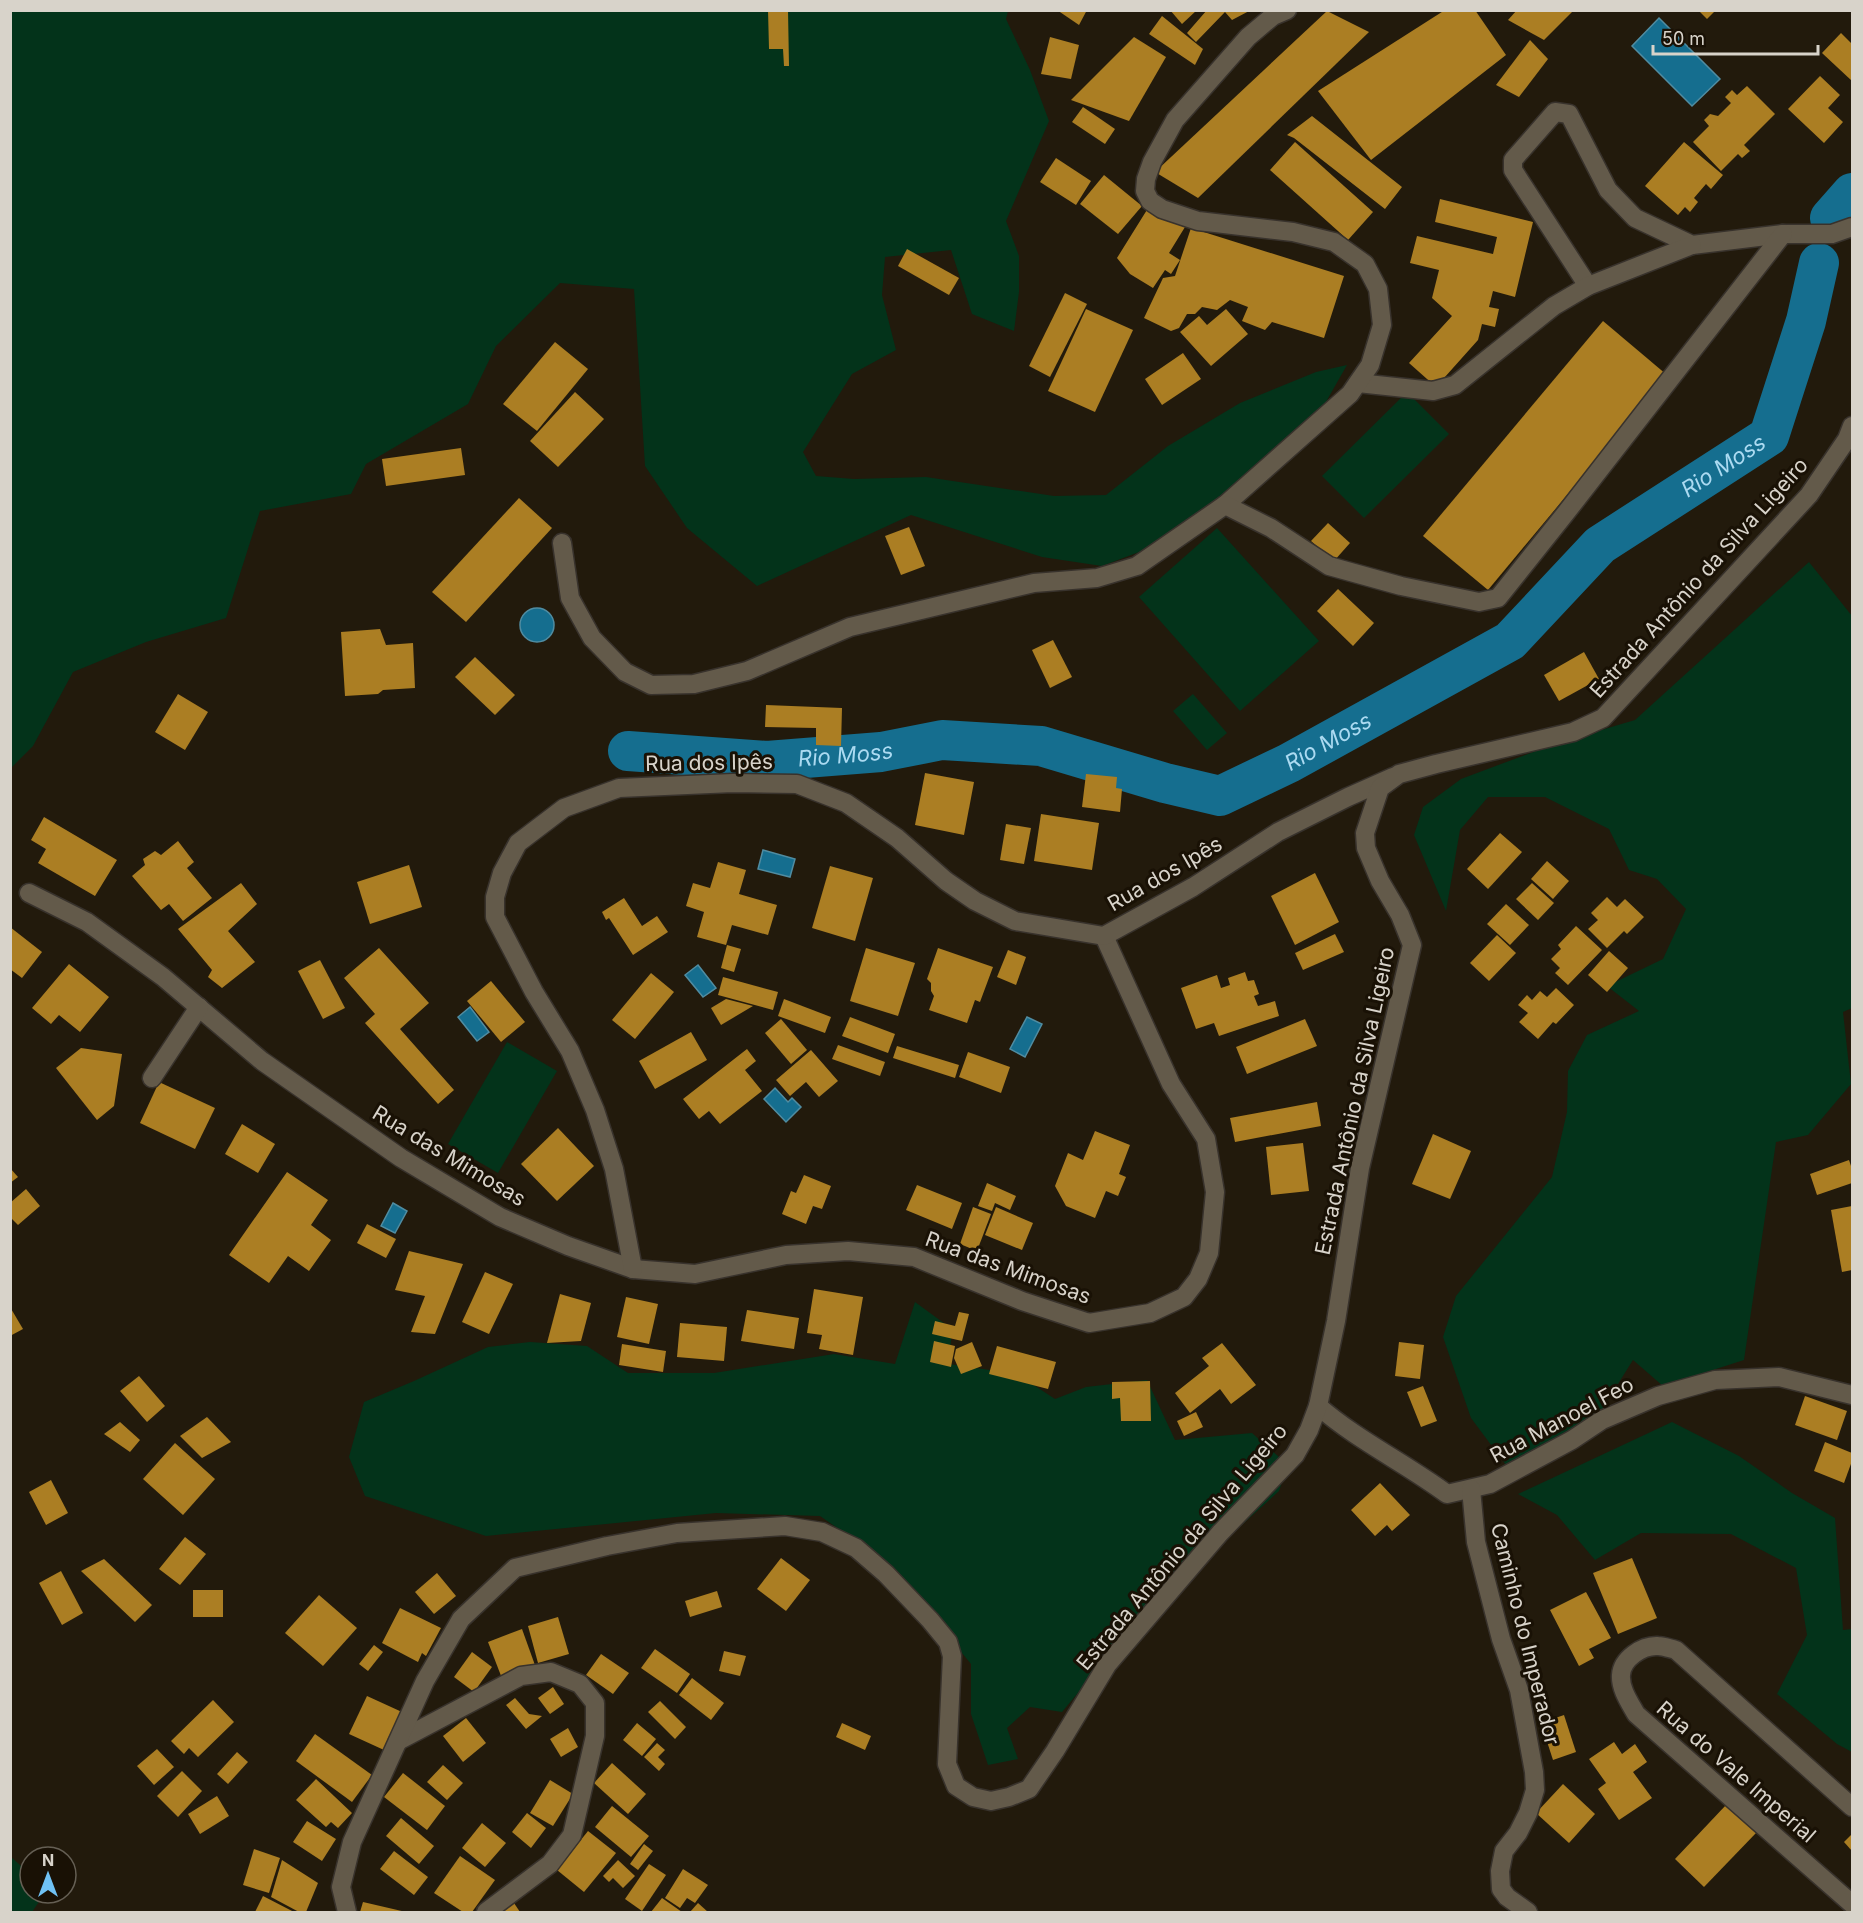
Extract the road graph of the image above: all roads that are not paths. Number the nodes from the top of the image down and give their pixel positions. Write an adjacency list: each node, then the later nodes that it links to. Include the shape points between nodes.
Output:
1 (1287, 10): 6 (street, via 1273,16 1248,37 1175,120 1152,162 1145,191 1150,201 1162,209 1198,221 1293,232 1334,242 1365,264 1378,290 1382,325 1371,365)
2 (1852, 227): 3 (street, via 1832,234)
3 (1783, 234): 4 (street); 8 (street, via 1498,598 1479,602 1329,566 1271,528)
4 (1692, 245): 5 (street); 5 (street, via 1635,218 1608,190 1569,114 1555,112 1513,160 1513,170)
5 (1588, 286): 6 (street, via 1554,306 1455,385 1433,391)
6 (1358, 383): 8 (street)
7 (1852, 426): 10 (street, Estrada Antônio da Silva Ligeiro, via 1809,495 1603,718 1573,732)
8 (1225, 505): 9 (street, via 1137,566 1097,578 1034,584 850,627 747,671 694,684 651,685 625,672 592,638 570,598)
9 (562, 543)
10 (1400, 774): 12 (street, Rua dos Ipês, via 1278,832 1192,887); 17 (street, Estrada Antônio da Silva Ligeiro, via 1380,788 1365,833 1366,848 1412,945 1360,1168)
11 (29, 893): 13 (street, Rua das Mimosas, via 87,922)
12 (1104, 936): 15 (street, Rua das Mimosas, via 1171,1084 1206,1139 1215,1192 1209,1252 1198,1279 1184,1297 1150,1313 1089,1323 1022,1301 914,1257 848,1251 786,1256 695,1274); 15 (street, Rua dos Ipês, via 1015,921 946,882 897,838 846,803 797,784 619,788 564,808 518,843 502,873 495,897 495,917 570,1051 595,1110 614,1169)
13 (199, 1007): 14 (street); 15 (street, Rua das Mimosas, via 262,1061 411,1164 500,1217)
14 (152, 1078)
15 (633, 1269)
16 (1852, 1395): 18 (street, Rua Manoel Feo, via 1779,1377 1715,1380 1658,1396 1602,1420 1514,1473)
17 (1318, 1406): 18 (street, Rua Manoel Feo, via 1447,1494); 19 (street, Estrada Antônio da Silva Ligeiro, via 1295,1455 1220,1533 1107,1665 1029,1789 1009,1797 991,1801 973,1797 956,1786 947,1764 952,1656 948,1642 930,1620 856,1548 822,1532 785,1526 677,1533 515,1568 461,1619 425,1681)
18 (1471, 1489): 24 (street, Caminho do Imperador, via 1476,1542 1501,1639 1519,1690 1534,1772 1535,1790 1528,1813 1504,1851 1500,1871 1501,1889)
19 (398, 1741): 22 (street, Estrada Antônio da Silva Ligeiro, via 352,1842 341,1887); 23 (street, via 521,1676 550,1672 580,1684 595,1702 595,1736 572,1835 550,1864)
20 (1852, 1808): 21 (street, Rua do Vale Imperial, via 1676,1650 1656,1645 1625,1661 1621,1676 1636,1714)
21 (1852, 1904)
22 (347, 1912)
23 (486, 1912)
24 (1528, 1912)

